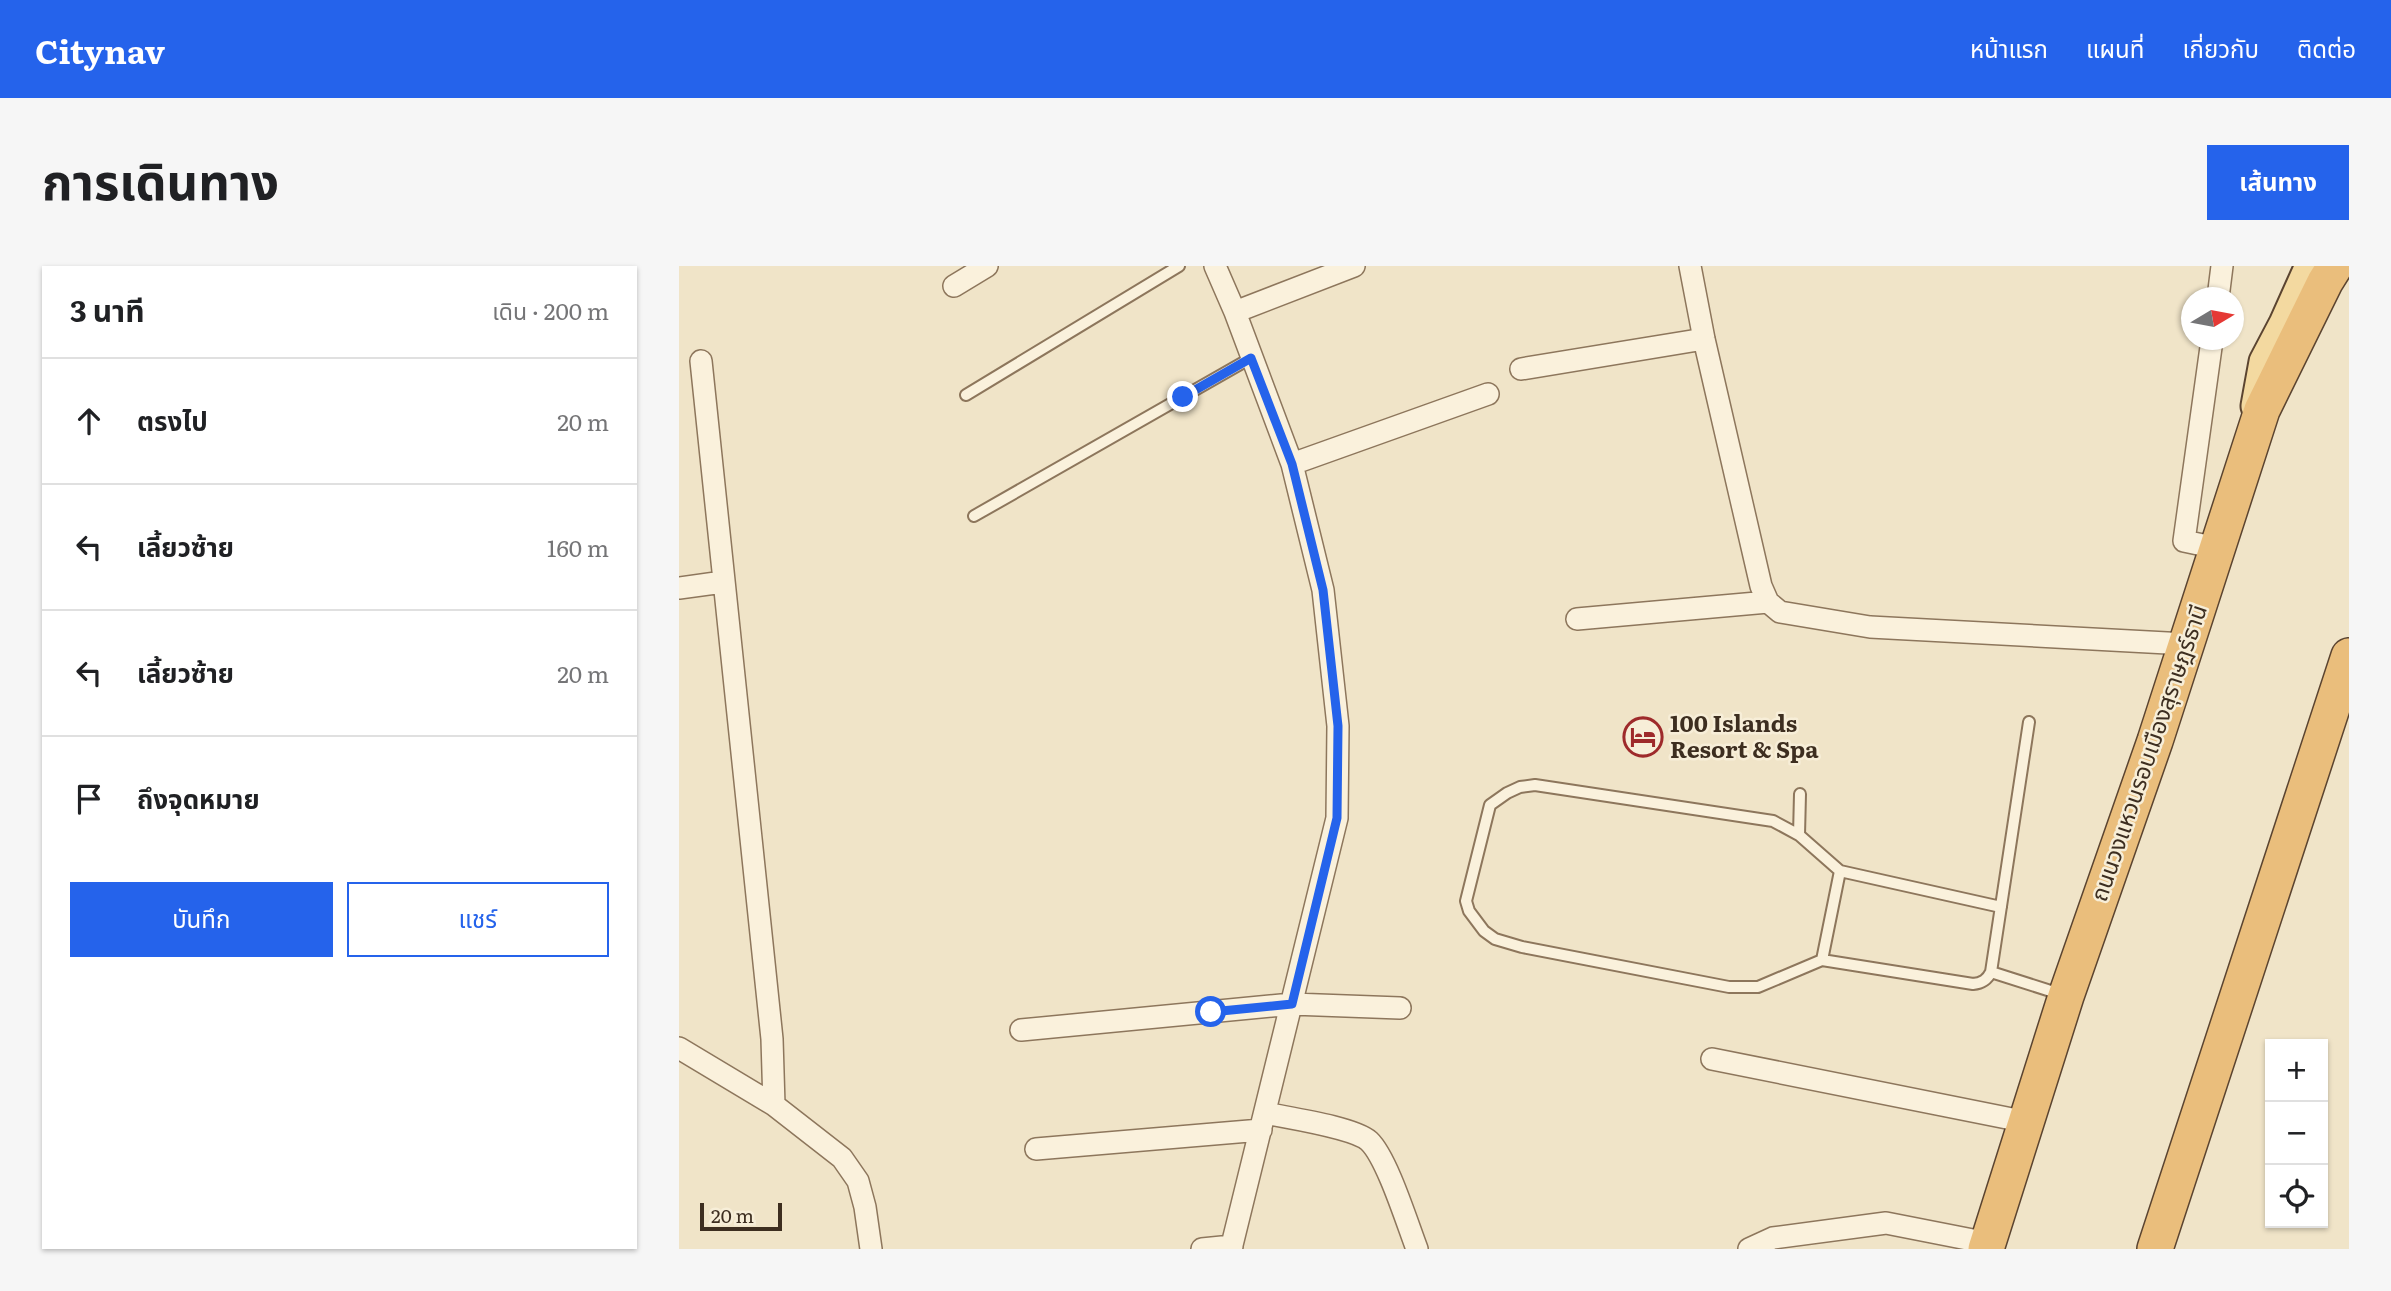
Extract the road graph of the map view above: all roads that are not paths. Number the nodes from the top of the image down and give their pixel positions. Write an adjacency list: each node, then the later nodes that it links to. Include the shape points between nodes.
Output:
1 (987, 266): 10 (street)
2 (1179, 266): 19 (lane)
3 (1215, 266): 12 (street)
4 (1355, 266): 12 (street)
5 (1690, 266): 13 (street)
6 (2222, 266): 11 (street)
7 (2312, 266): 20 (main road, via 2266,362)
8 (2335, 266): 20 (highway, ถนนวงแหวนรอบเมืองสุราษฎร์ธานี, via 2262,410)
9 (2349, 279): 20 (highway, via 2298,372)
10 (954, 286)
11 (2219, 287)
12 (1235, 312): 15 (street)
13 (1704, 339): 17 (street); 26 (street)
14 (2211, 350): 23 (street, via 2185,541)
15 (1251, 358): 21 (street); 22 (lane)
16 (701, 361): 24 (street)
17 (1521, 369)
18 (1488, 394): 21 (street)
19 (966, 395)
20 (2251, 443): 23 (highway, ถนนวงแหวนรอบเมืองสุราษฎร์ธานี)
21 (1292, 464): 38 (street, via 1323,590 1338,726 1337,818)
22 (974, 516)
23 (2217, 548): 28 (highway, ถนนวงแหวนรอบเมืองสุราษฎร์ธานี)
24 (723, 582): 25 (street); 43 (street, via 772,1039)
25 (679, 588)
26 (1768, 602): 27 (street); 28 (street, via 1780,612 1870,627)
27 (1577, 619)
28 (2186, 644): 37 (highway, ถนนวงแหวนรอบเมืองสุราษฎร์ธานี)
29 (2349, 656): 53 (highway)
30 (2029, 722): 34 (lane)
31 (1800, 794): 32 (lane)
32 (1798, 835): 33 (lane); 35 (lane, via 1759,817 1535,785 1520,787 1490,805 1466,901 1475,922 1495,939 1729,987 1758,987)
33 (1840, 871): 34 (lane); 35 (lane)
34 (2001, 907): 36 (lane)
35 (1822, 960): 36 (lane, via 1973,984 1988,979)
36 (1991, 972): 37 (lane)
37 (2066, 996): 45 (highway, ถนนวงแหวนรอบเมืองสุราษฎร์ธานี)
38 (1292, 1004): 39 (street); 40 (street); 44 (street)
39 (1400, 1008)
40 (1021, 1030)
41 (679, 1048): 43 (street)
42 (1712, 1059): 45 (street)
43 (774, 1105): 49 (street, via 842,1158 858,1181)
44 (1263, 1122): 46 (street); 48 (street); 51 (street, via 1350,1132 1370,1142)
45 (2027, 1122): 47 (highway, ถนนวงแหวนรอบเมืองสุราษฎร์ธานี)
46 (1036, 1149)
47 (1987, 1246): 52 (street, via 1886,1223 1773,1238)
48 (1231, 1247): 50 (street)
49 (871, 1249)
50 (1202, 1249)
51 (1417, 1249)
52 (1749, 1249)
53 (2155, 1249)

